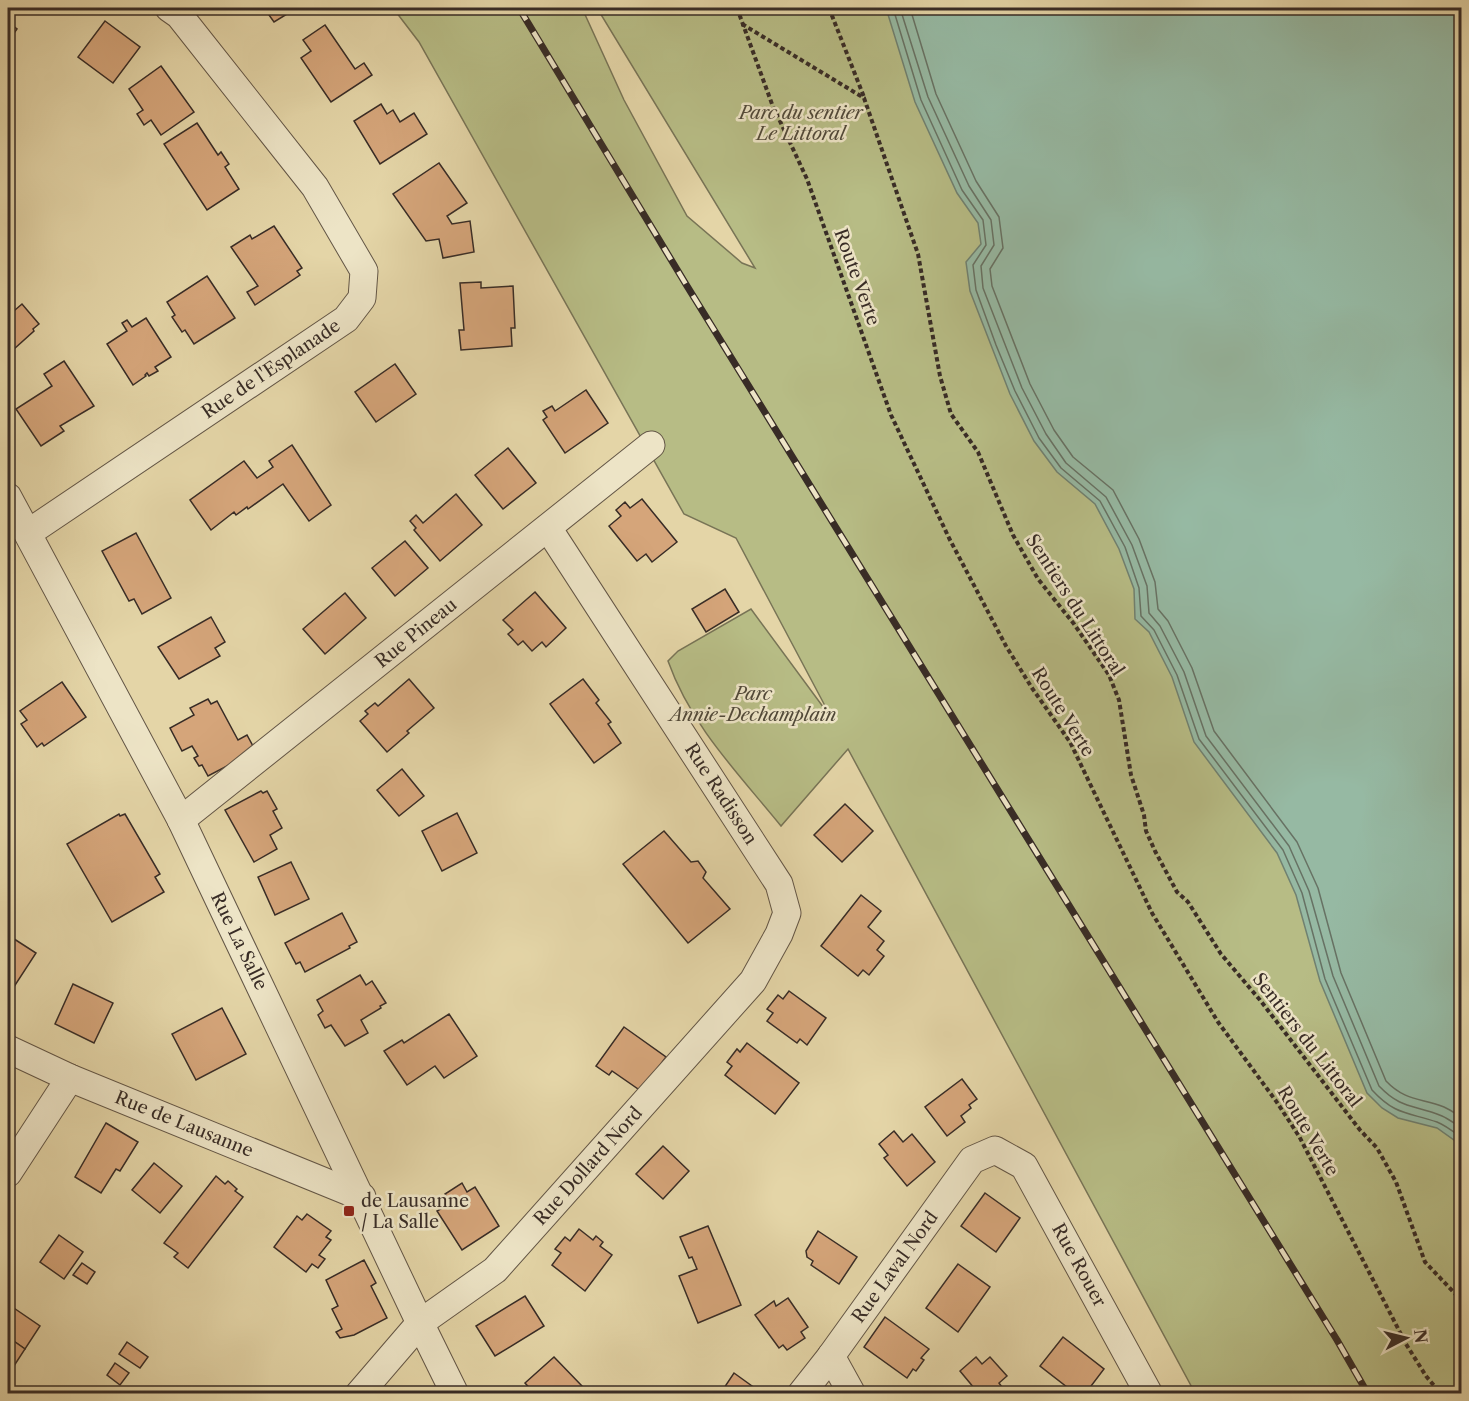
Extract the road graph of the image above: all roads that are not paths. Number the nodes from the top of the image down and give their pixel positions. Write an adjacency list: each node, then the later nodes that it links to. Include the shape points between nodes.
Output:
1 (169, 8): 5 (street, Rue de l'Esplanade, via 179,15 315,187 364,271 362,298 346,318)
2 (651, 445): 4 (street, Rue Pineau)
3 (8, 497): 5 (street, Rue La Salle)
4 (548, 528): 6 (street, Rue Pineau); 7 (street, Rue Radisson, via 779,884)
5 (28, 533): 6 (street, Rue La Salle)
6 (181, 820): 12 (street, Rue La Salle)
7 (787, 913): 13 (street, Rue Dollard Nord, via 753,981 738,999 495,1270)
8 (8, 1049): 9 (street, Rue de Lausanne)
9 (70, 1078): 11 (street); 12 (street, Rue de Lausanne)
10 (995, 1150): 14 (street, Rue Laval Nord, via 972,1160); 19 (street, Rue Rouer, via 1024,1166)
11 (8, 1173)
12 (362, 1197): 13 (street, Rue La Salle)
13 (420, 1323): 15 (street, Rue Dollard Nord); 16 (street, Rue La Salle)
14 (831, 1356): 17 (street, Rue Laval Nord); 18 (street)
15 (359, 1394)
16 (455, 1394)
17 (801, 1394)
18 (852, 1394)
19 (1149, 1394)

